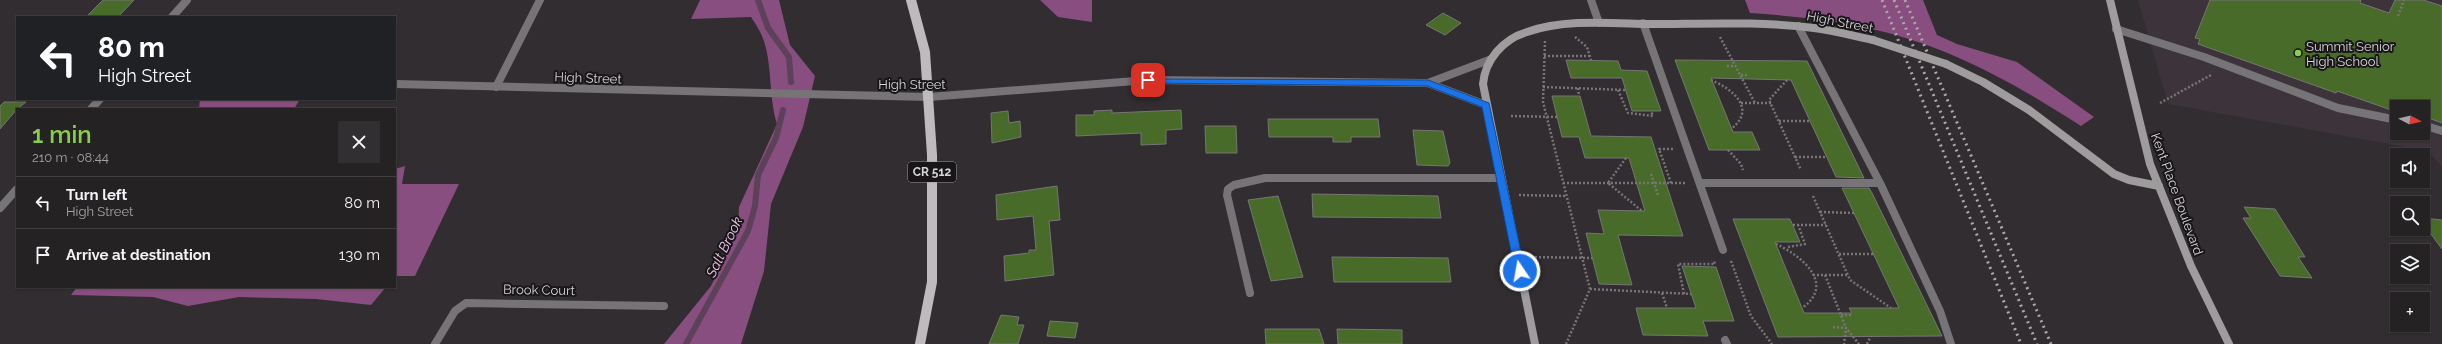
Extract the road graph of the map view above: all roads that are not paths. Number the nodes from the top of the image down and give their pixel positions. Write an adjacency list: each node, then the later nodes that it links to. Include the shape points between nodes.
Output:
1 (187, 0): 6 (street)
2 (540, 0): 14 (street)
3 (911, 0): 15 (main road, CR 512, via 925,52)
4 (1591, 0): 7 (street)
5 (2110, 0): 10 (street, Kent Place Boulevard)
6 (173, 16)
7 (1599, 23): 8 (street, High Street); 11 (street, High Street, via 1546,26 1525,32 1510,40)
8 (1643, 23): 9 (street, High Street); 23 (street)
9 (1798, 26): 24 (street); 25 (street, High Street, bridge, via 1873,40 1946,64 1983,82 2029,110 2114,174)
10 (2116, 29): 19 (street, via 2227,66 2338,108); 25 (street, Kent Place Boulevard, via 2142,134)
11 (1489, 60): 12 (street, High Street); 17 (street, via 1483,84)
12 (1428, 83): 15 (street, High Street, via 1148,80); 17 (street, High Street)
13 (396, 84): 14 (street, High Street)
14 (496, 87): 15 (street, High Street)
15 (929, 97): 32 (main road, CR 512, via 932,282)
16 (99, 100): 18 (street)
17 (1486, 105): 22 (street)
18 (92, 108)
19 (2390, 119)
20 (2430, 127): 21 (street)
21 (2442, 131)
22 (1501, 178): 29 (street, via 1265,178 1234,185 1228,189 1227,195); 33 (street)
23 (1700, 183): 24 (street); 28 (street)
24 (1880, 183): 34 (street, via 1940,311)
25 (2158, 186): 35 (street, Kent Place Boulevard, via 2191,266)
26 (16, 190): 27 (street)
27 (0, 208)
28 (1723, 250)
29 (1250, 293)
30 (664, 306): 31 (street, Brook Court, via 466,303 455,311)
31 (435, 344)
32 (920, 344)
33 (1535, 344)
34 (1951, 344)
35 (2229, 344)

